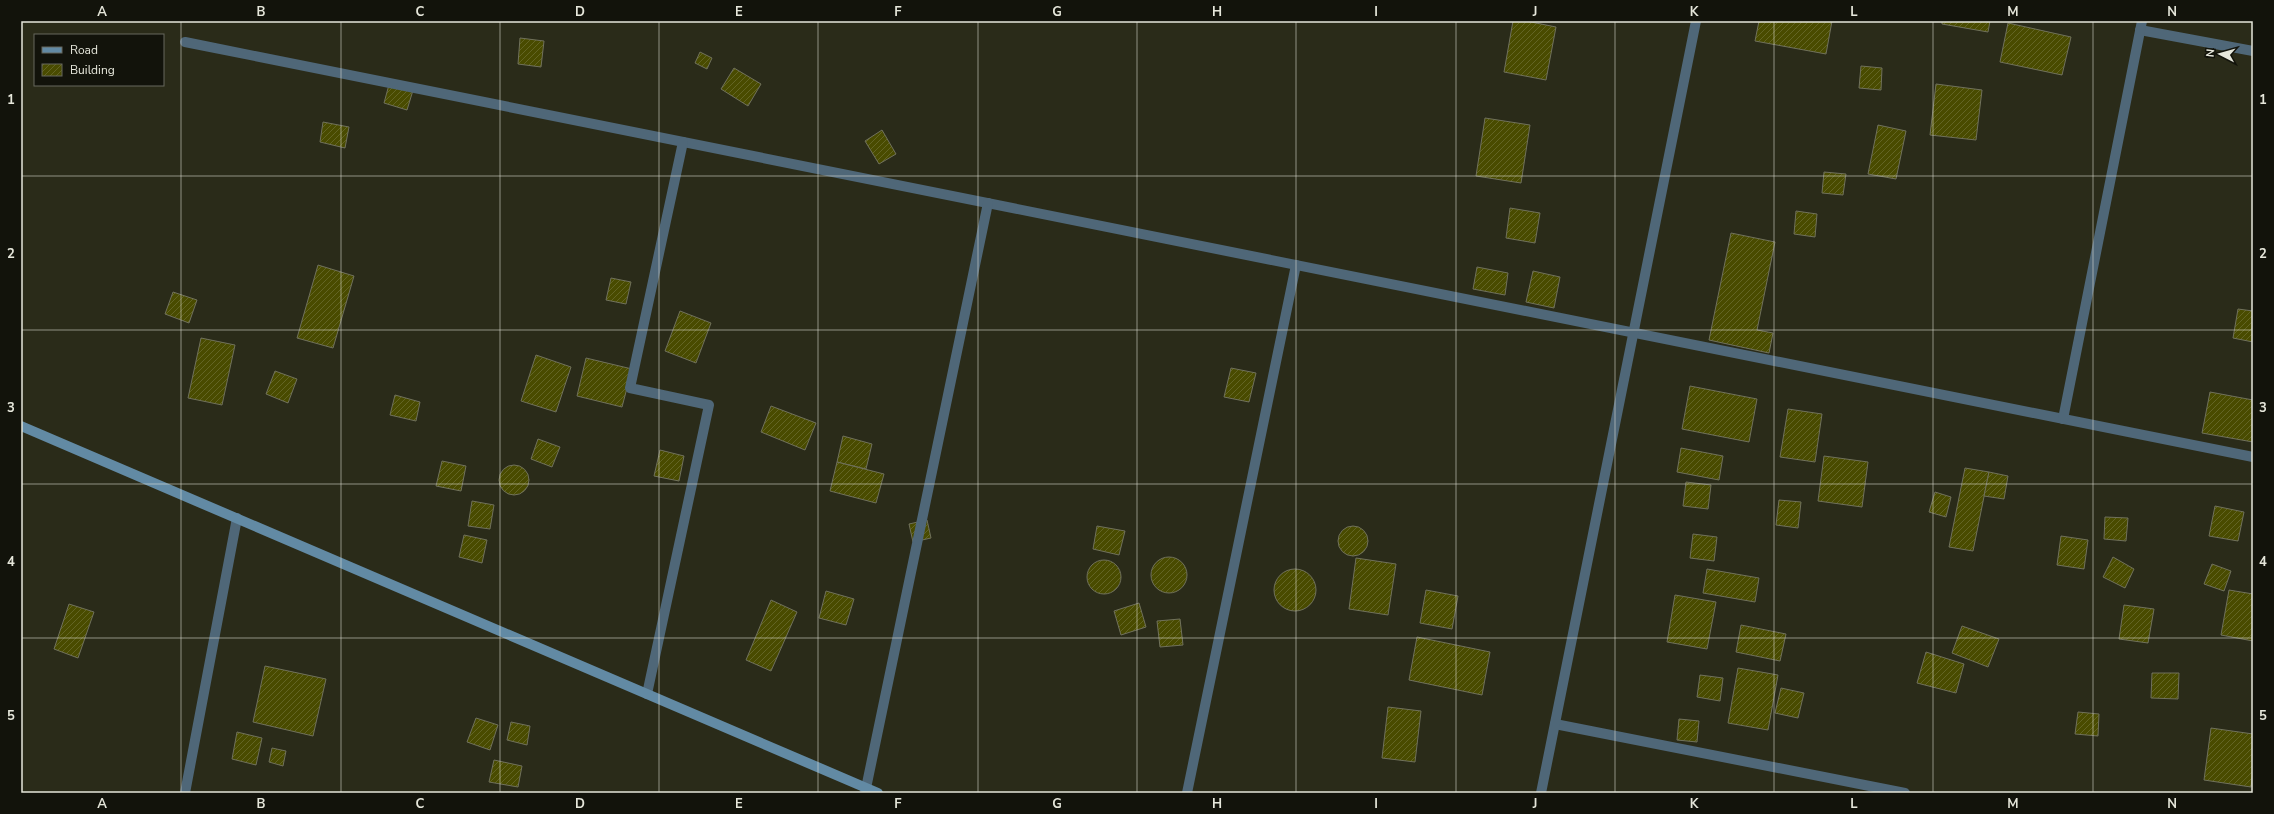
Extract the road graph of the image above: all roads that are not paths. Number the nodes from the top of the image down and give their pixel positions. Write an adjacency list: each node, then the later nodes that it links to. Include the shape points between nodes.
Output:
1 (1696, 21): 8 (street)
2 (2141, 26): 4 (street); 9 (street)
3 (185, 42): 5 (street)
4 (2253, 52)
5 (682, 142): 6 (street); 13 (street, via 630,388 709,405)
6 (988, 203): 7 (street); 15 (street)
7 (1296, 265): 8 (street); 18 (street)
8 (1633, 333): 9 (street); 14 (street)
9 (2063, 419): 11 (street)
10 (21, 426): 12 (main road)
11 (2253, 457)
12 (237, 518): 13 (main road); 16 (street)
13 (647, 694): 15 (main road)
14 (1555, 724): 19 (street); 20 (street)
15 (866, 790): 17 (main road)
16 (185, 793)
17 (878, 793)
18 (1187, 793)
19 (1541, 793)
20 (1905, 793)

